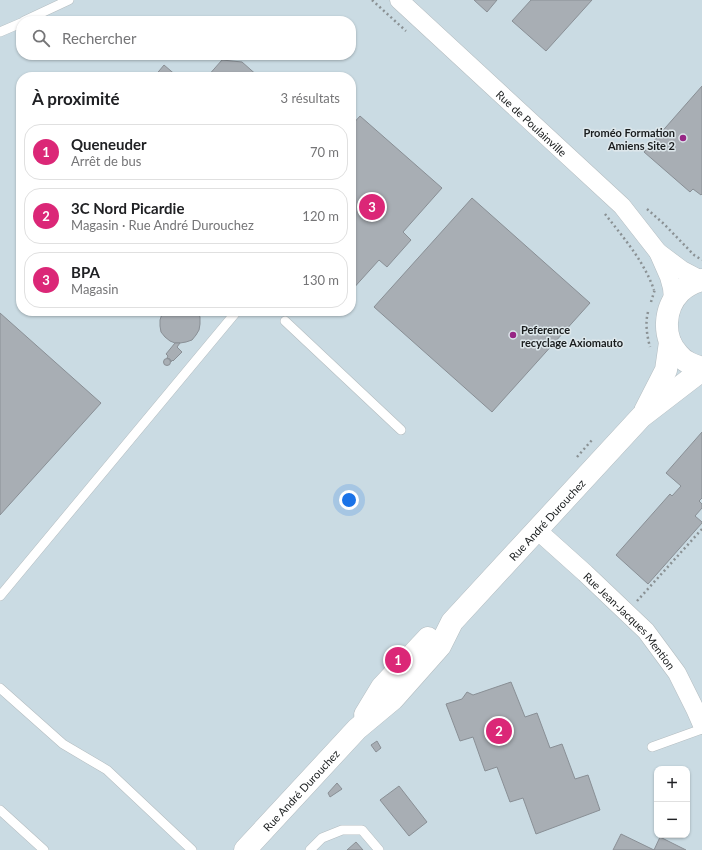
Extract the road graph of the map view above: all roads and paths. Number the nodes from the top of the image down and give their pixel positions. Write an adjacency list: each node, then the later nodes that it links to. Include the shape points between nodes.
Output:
1 (69, 0): 4 (lane)
2 (372, 0): 6 (path)
3 (399, 0): 9 (street, Rue de Poulainville, via 622,206)
4 (35, 16)
5 (16, 24): 7 (lane)
6 (406, 31)
7 (0, 32)
8 (603, 212): 12 (path, via 635,253 650,277)
9 (658, 252): 11 (street, Rue de Poulainville, via 682,270); 13 (street, Rue de Poulainville, via 669,277)
10 (698, 258): 11 (path)
11 (702, 274): 13 (main road)
12 (654, 290)
13 (673, 300): 16 (main road, Rue André Durouchez, via 668,314)
14 (233, 316): 22 (lane)
15 (285, 321): 19 (lane)
16 (670, 342): 17 (main road, via 678,354 690,364); 18 (main road, Rue André Durouchez, via 666,370)
17 (702, 369): 18 (main road, Rue André Durouchez)
18 (641, 417): 21 (main road, Rue André Durouchez)
19 (401, 430)
20 (702, 529): 23 (path)
21 (537, 530): 23 (street, Rue Jean-Jacques Mention); 31 (main road, Rue André Durouchez, via 452,622 430,636 382,687 357,729)
22 (0, 596)
23 (626, 613): 25 (street, Rue Jean-Jacques Mention, via 646,631 677,673)
24 (0, 688): 33 (lane, via 63,744 107,770)
25 (702, 725)
26 (702, 729): 27 (lane)
27 (652, 747)
28 (0, 810): 30 (lane)
29 (0, 821): 30 (lane)
30 (16, 824): 32 (lane)
31 (251, 848)
32 (44, 850)
33 (192, 850)
34 (310, 850): 35 (lane, via 322,838 342,830 362,830)
35 (379, 850)

